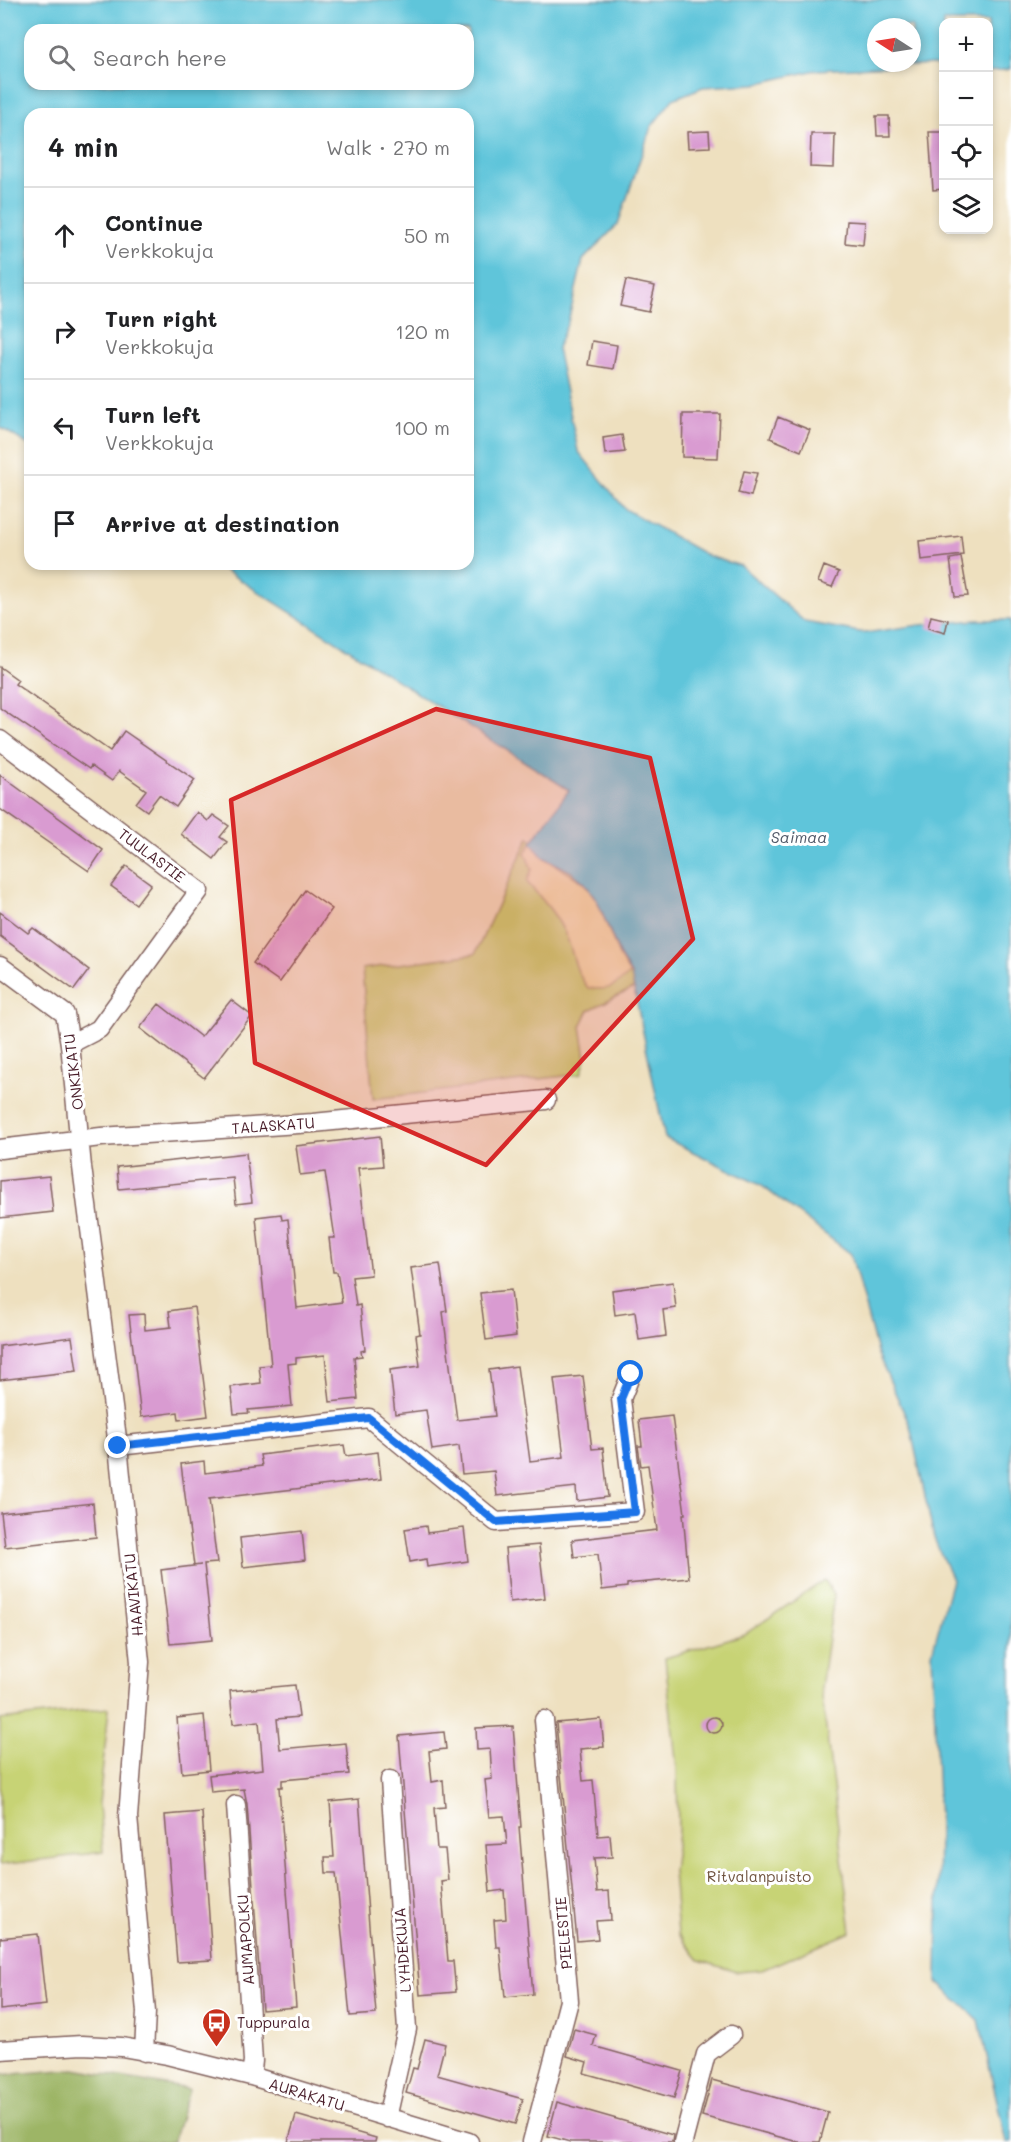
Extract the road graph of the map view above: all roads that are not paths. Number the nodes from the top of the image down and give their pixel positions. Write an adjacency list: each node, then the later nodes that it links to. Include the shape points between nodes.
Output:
1 (0, 740): 3 (street, TUULASTIE, via 199,891 99,1029)
2 (0, 966): 3 (street, ONKIKATU, via 65,1014)
3 (70, 1044): 5 (street, ONKIKATU)
4 (546, 1100): 5 (street, TALASKATU, via 313,1123)
5 (79, 1139): 6 (street, TALASKATU); 8 (street, HAAVIKATU)
6 (0, 1149)
7 (631, 1374): 8 (street, via 621,1399 635,1512 496,1522 369,1418)
8 (118, 1446): 14 (street, HAAVIKATU, via 140,1662 128,1817 146,2012)
9 (544, 1720): 19 (street, PIELESTIE, via 569,2001)
10 (390, 1780): 16 (street, LYHDEKUJA, via 407,2029)
11 (236, 1805): 15 (street, AUMAPOLKU)
12 (731, 2035): 20 (street, via 706,2055)
13 (0, 2050): 14 (street, AURAKATU, via 82,2045)
14 (144, 2052): 15 (street, AURAKATU)
15 (251, 2076): 16 (street, AURAKATU)
16 (387, 2118): 17 (street, AURAKATU)
17 (419, 2135): 18 (street, AURAKATU)
18 (469, 2142)
19 (532, 2142)
20 (683, 2142)

